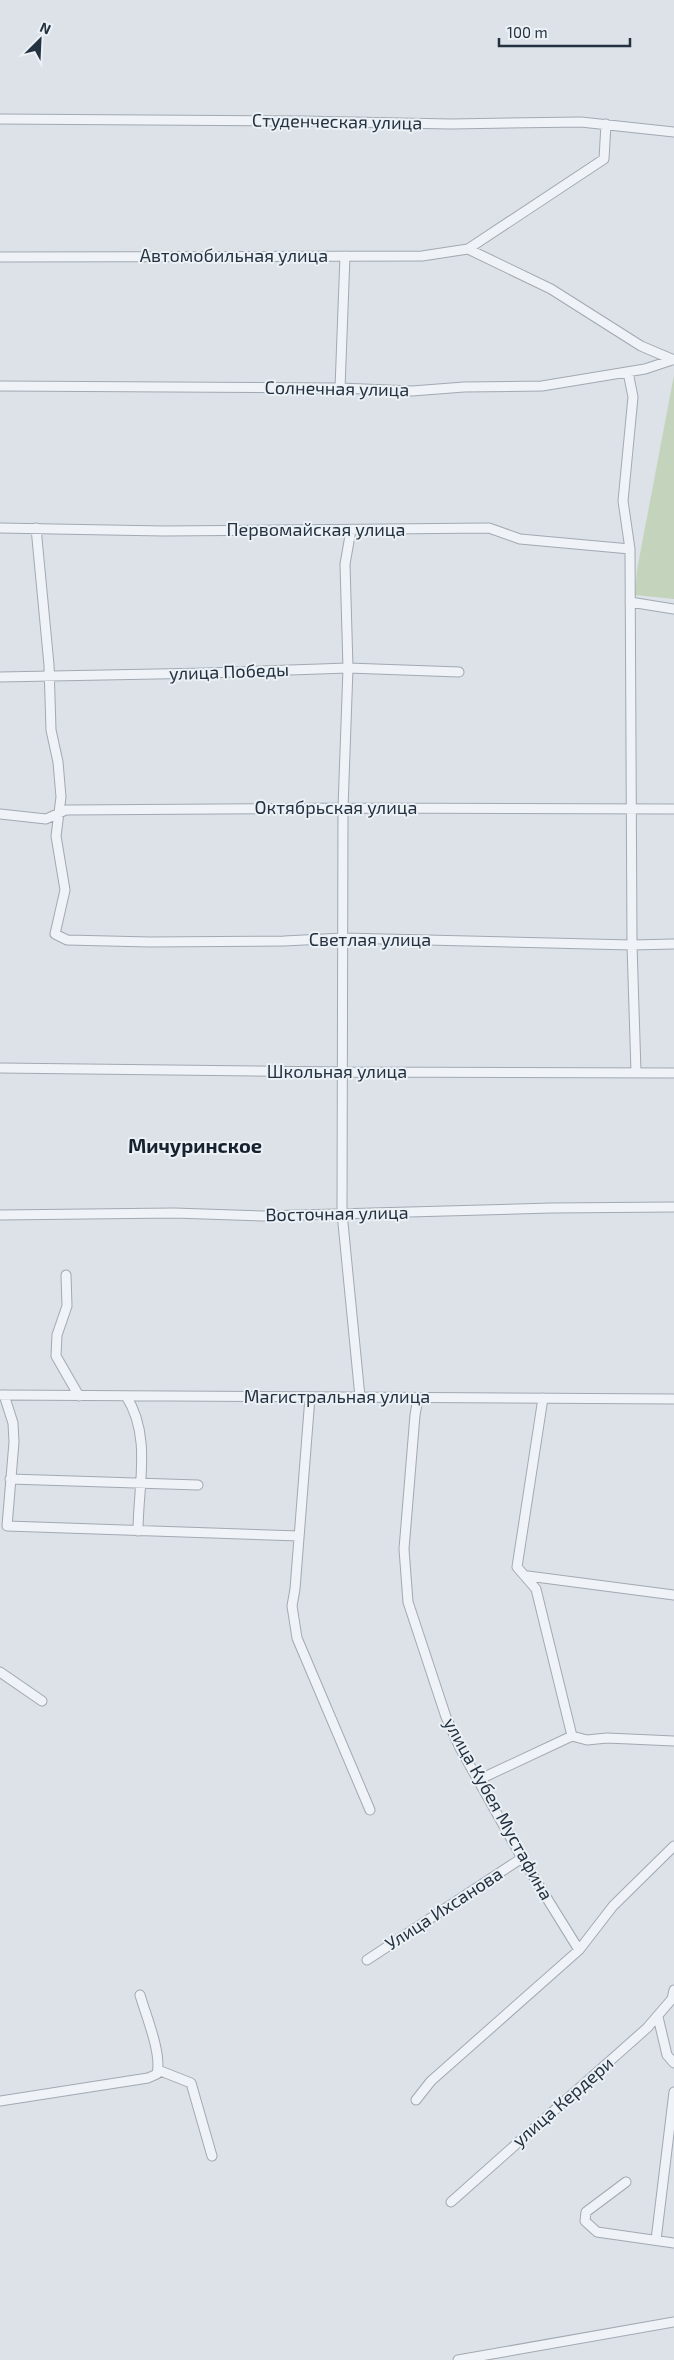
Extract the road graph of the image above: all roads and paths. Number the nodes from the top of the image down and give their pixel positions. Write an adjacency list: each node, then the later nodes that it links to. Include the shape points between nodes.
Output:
1 (0, 119): 2 (street, Студенческая улица)
2 (606, 124): 3 (street, Студенческая улица); 4 (street, via 604,159 600,163)
3 (674, 132)
4 (468, 249): 5 (street, Автомобильная улица, via 422,256); 7 (street, via 551,289 641,346)
5 (345, 256): 6 (street, Автомобильная улица); 10 (street)
6 (0, 257)
7 (673, 360): 8 (street, Солнечная улица)
8 (628, 372): 10 (street, Солнечная улица, via 542,386 412,391); 14 (street, via 633,397 623,501)
9 (0, 386): 10 (street, Солнечная улица)
10 (340, 388)
11 (0, 528): 12 (street, Первомайская улица)
12 (36, 528): 13 (street, Первомайская улица); 19 (street)
13 (351, 530): 14 (street, Первомайская улица, via 489,528 520,539); 17 (street, via 345,564)
14 (630, 549): 15 (street)
15 (630, 602): 16 (street); 23 (street)
16 (674, 608)
17 (348, 668): 18 (street, улица Победы); 19 (street, улица Победы); 21 (street)
18 (459, 672)
19 (49, 675): 20 (street, улица Победы); 24 (street)
20 (0, 677)
21 (342, 808): 23 (street, Октябрьская улица); 24 (street, Октябрьская улица, via 66,810); 26 (street)
22 (674, 809): 23 (street, Октябрьская улица)
23 (633, 810): 28 (street)
24 (60, 813): 25 (street, Октябрьская улица, via 46,819); 26 (street, Светлая улица, via 56,836 64,890 55,934 67,940)
25 (0, 814)
26 (343, 938): 28 (street, Светлая улица); 30 (street)
27 (674, 944): 28 (street, Светлая улица)
28 (632, 945): 31 (street)
29 (0, 1068): 30 (street, Школьная улица)
30 (341, 1072): 31 (street, Школьная улица); 34 (street)
31 (636, 1072): 32 (street, Школьная улица)
32 (674, 1072)
33 (674, 1207): 34 (street, Восточная улица)
34 (342, 1213): 35 (street, Восточная улица, via 262,1216 174,1213); 41 (street)
35 (0, 1215)
36 (66, 1274): 38 (street, via 67,1306 57,1335 56,1356)
37 (2, 1395): 38 (street, Магистральная улица); 45 (street, via 13,1423)
38 (79, 1396): 39 (street, Магистральная улица)
39 (126, 1396): 40 (street, Магистральная улица); 46 (street, via 142,1436)
40 (310, 1397): 41 (street, Магистральная улица); 49 (street)
41 (360, 1397): 42 (street, Магистральная улица)
42 (418, 1398): 43 (street, Магистральная улица); 56 (street, улица Кубея Мустафина, via 404,1549 408,1602 446,1717)
43 (543, 1398): 44 (street, Магистральная улица); 50 (street, via 517,1567)
44 (674, 1399)
45 (10, 1478): 46 (street); 48 (street, via 7,1526)
46 (140, 1483): 47 (street); 48 (street)
47 (198, 1485)
48 (138, 1531): 49 (street)
49 (298, 1536): 57 (street, via 292,1606 297,1638)
50 (528, 1576): 51 (street); 54 (street, via 536,1589)
51 (674, 1595)
52 (0, 1672): 53 (street)
53 (42, 1701)
54 (572, 1736): 55 (street, via 587,1740); 56 (street)
55 (674, 1741)
56 (478, 1780): 59 (street, улица Кубея Мустафина)
57 (370, 1810)
58 (674, 1846): 60 (street, via 613,1906)
59 (522, 1858): 60 (street, улица Кубея Мустафина); 61 (street, Улица Ихсанова)
60 (579, 1950): 68 (street, via 431,2081)
61 (367, 1960)
62 (140, 1995): 66 (street)
63 (673, 1995): 64 (street, улица Кердери)
64 (658, 2017): 65 (street, via 667,2054); 72 (street, улица Кердери)
65 (674, 2063)
66 (158, 2070): 69 (street, via 148,2078); 70 (street, via 191,2083)
67 (674, 2092): 73 (street)
68 (416, 2100)
69 (0, 2102)
70 (212, 2156)
71 (626, 2182): 73 (street, via 586,2212 585,2221 597,2232)
72 (451, 2202)
73 (656, 2240): 74 (street)
74 (674, 2243)
75 (674, 2322): 76 (street)
76 (458, 2360)

